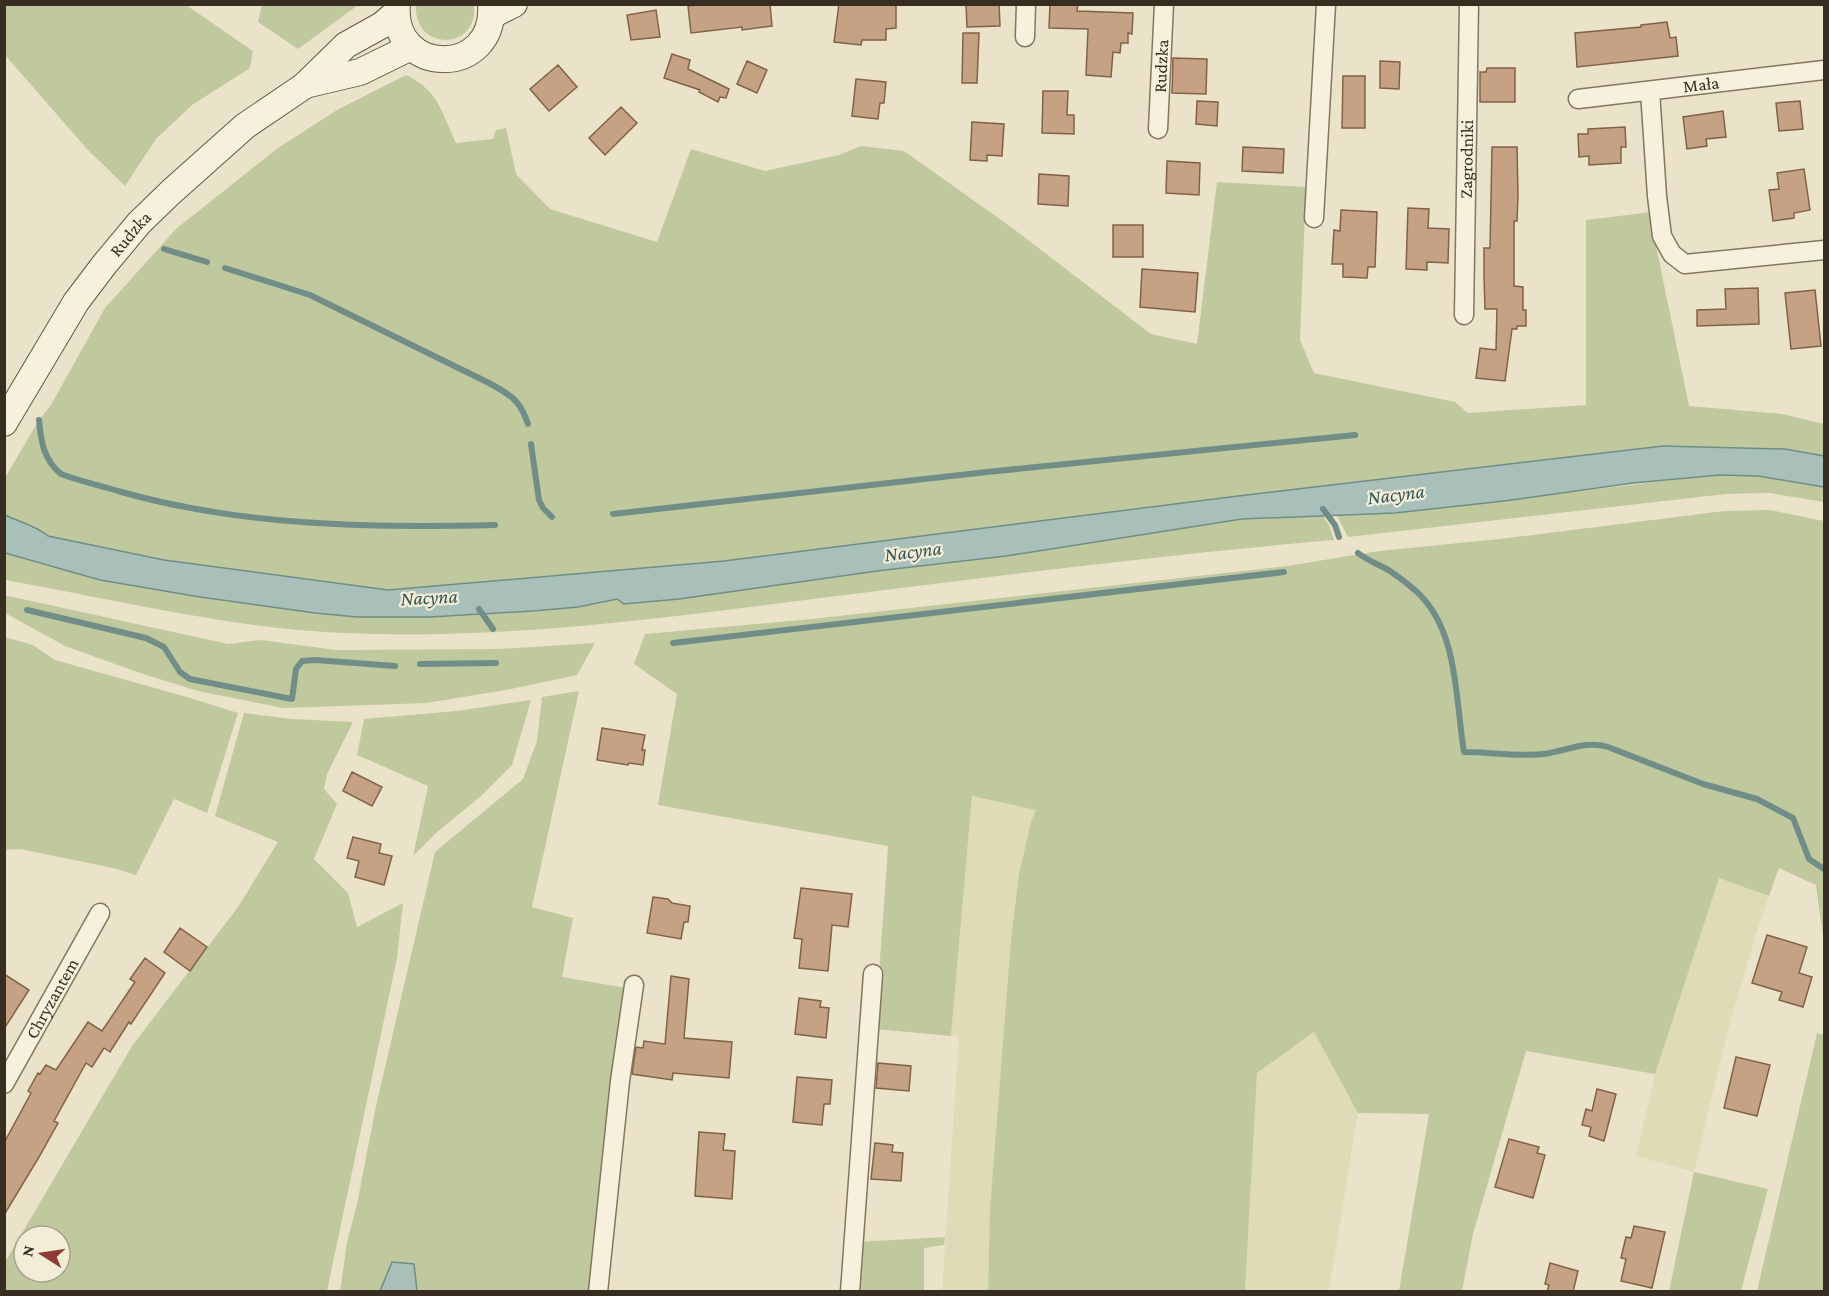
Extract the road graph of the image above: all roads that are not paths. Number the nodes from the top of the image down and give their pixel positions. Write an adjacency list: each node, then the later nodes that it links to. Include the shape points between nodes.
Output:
1 (1026, 4): 7 (street)
2 (1164, 4): 13 (street, Rudzka)
3 (1326, 4): 14 (street)
4 (1469, 4): 16 (street, Zagrodniki)
5 (499, 8): 8 (main road, via 481,43 464,56 440,60)
6 (396, 9): 8 (main road, via 398,26); 10 (main road, Rudzka, via 382,26 346,45)
7 (1025, 37)
8 (411, 46): 10 (main road, Rudzka, via 360,72)
9 (1824, 70): 11 (street, Mała)
10 (304, 86): 17 (main road, Rudzka, via 245,126 140,223 76,302)
11 (1650, 91): 12 (street, Mała); 15 (street, via 1662,236 1672,254 1685,264)
12 (1578, 99)
13 (1158, 129)
14 (1314, 218)
15 (1824, 250)
16 (1464, 315)
17 (4, 423)
18 (100, 913): 21 (street, Chryzantem)
19 (873, 974): 23 (street)
20 (634, 985): 22 (street)
21 (4, 1084)
22 (598, 1292)
23 (850, 1292)

